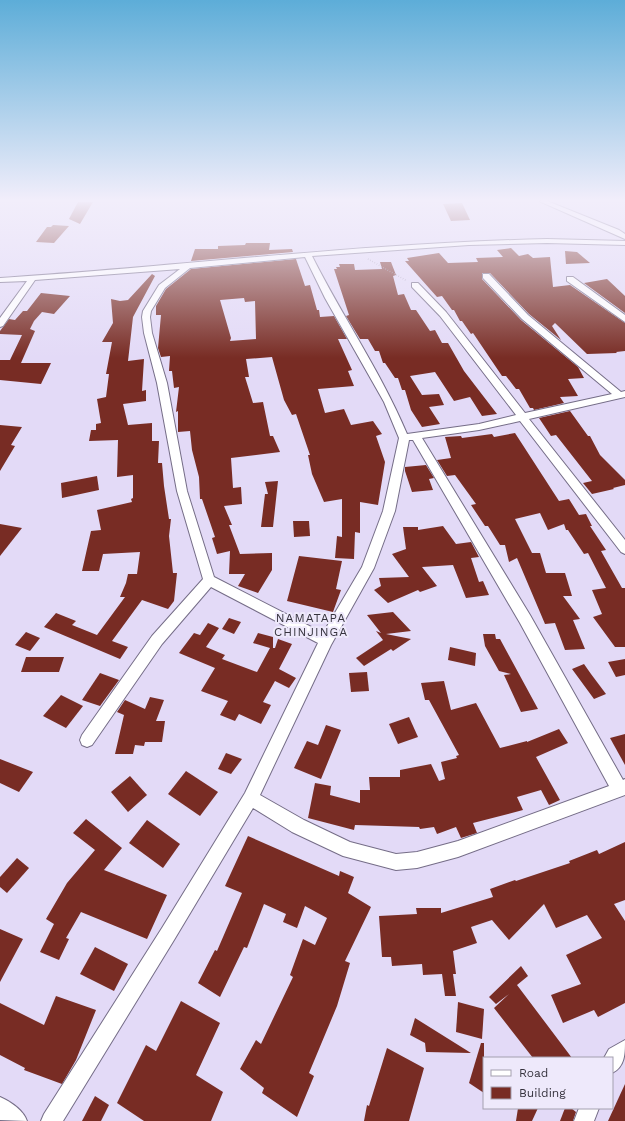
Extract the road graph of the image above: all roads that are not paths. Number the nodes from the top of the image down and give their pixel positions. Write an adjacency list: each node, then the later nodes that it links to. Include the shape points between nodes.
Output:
1 (316, 253): 2 (street)
2 (307, 254): 3 (street); 13 (street, via 329,298)
3 (189, 265): 5 (street); 15 (street, via 162,287 146,317 162,384 182,491)
4 (486, 276): 11 (street, via 525,317)
5 (33, 278): 7 (street); 10 (street)
6 (570, 279): 9 (street)
7 (0, 280)
8 (415, 285): 12 (street, via 442,314)
9 (625, 319)
10 (0, 324)
11 (622, 394): 12 (street)
12 (523, 417): 13 (street, via 479,427); 14 (street)
13 (410, 437): 16 (street, via 389,511 368,568); 18 (street, via 525,618)
14 (625, 549)
15 (210, 580): 16 (street); 17 (street, via 157,640)
16 (326, 641): 19 (street)
17 (87, 740)
18 (622, 788): 19 (street, via 458,848 417,860 396,862 350,850 298,826)
19 (250, 798): 25 (street)
20 (625, 1050): 21 (street)
21 (613, 1061)
22 (0, 1107): 24 (street)
23 (589, 1109): 26 (street)
24 (17, 1121)
25 (51, 1121)
26 (584, 1121)

